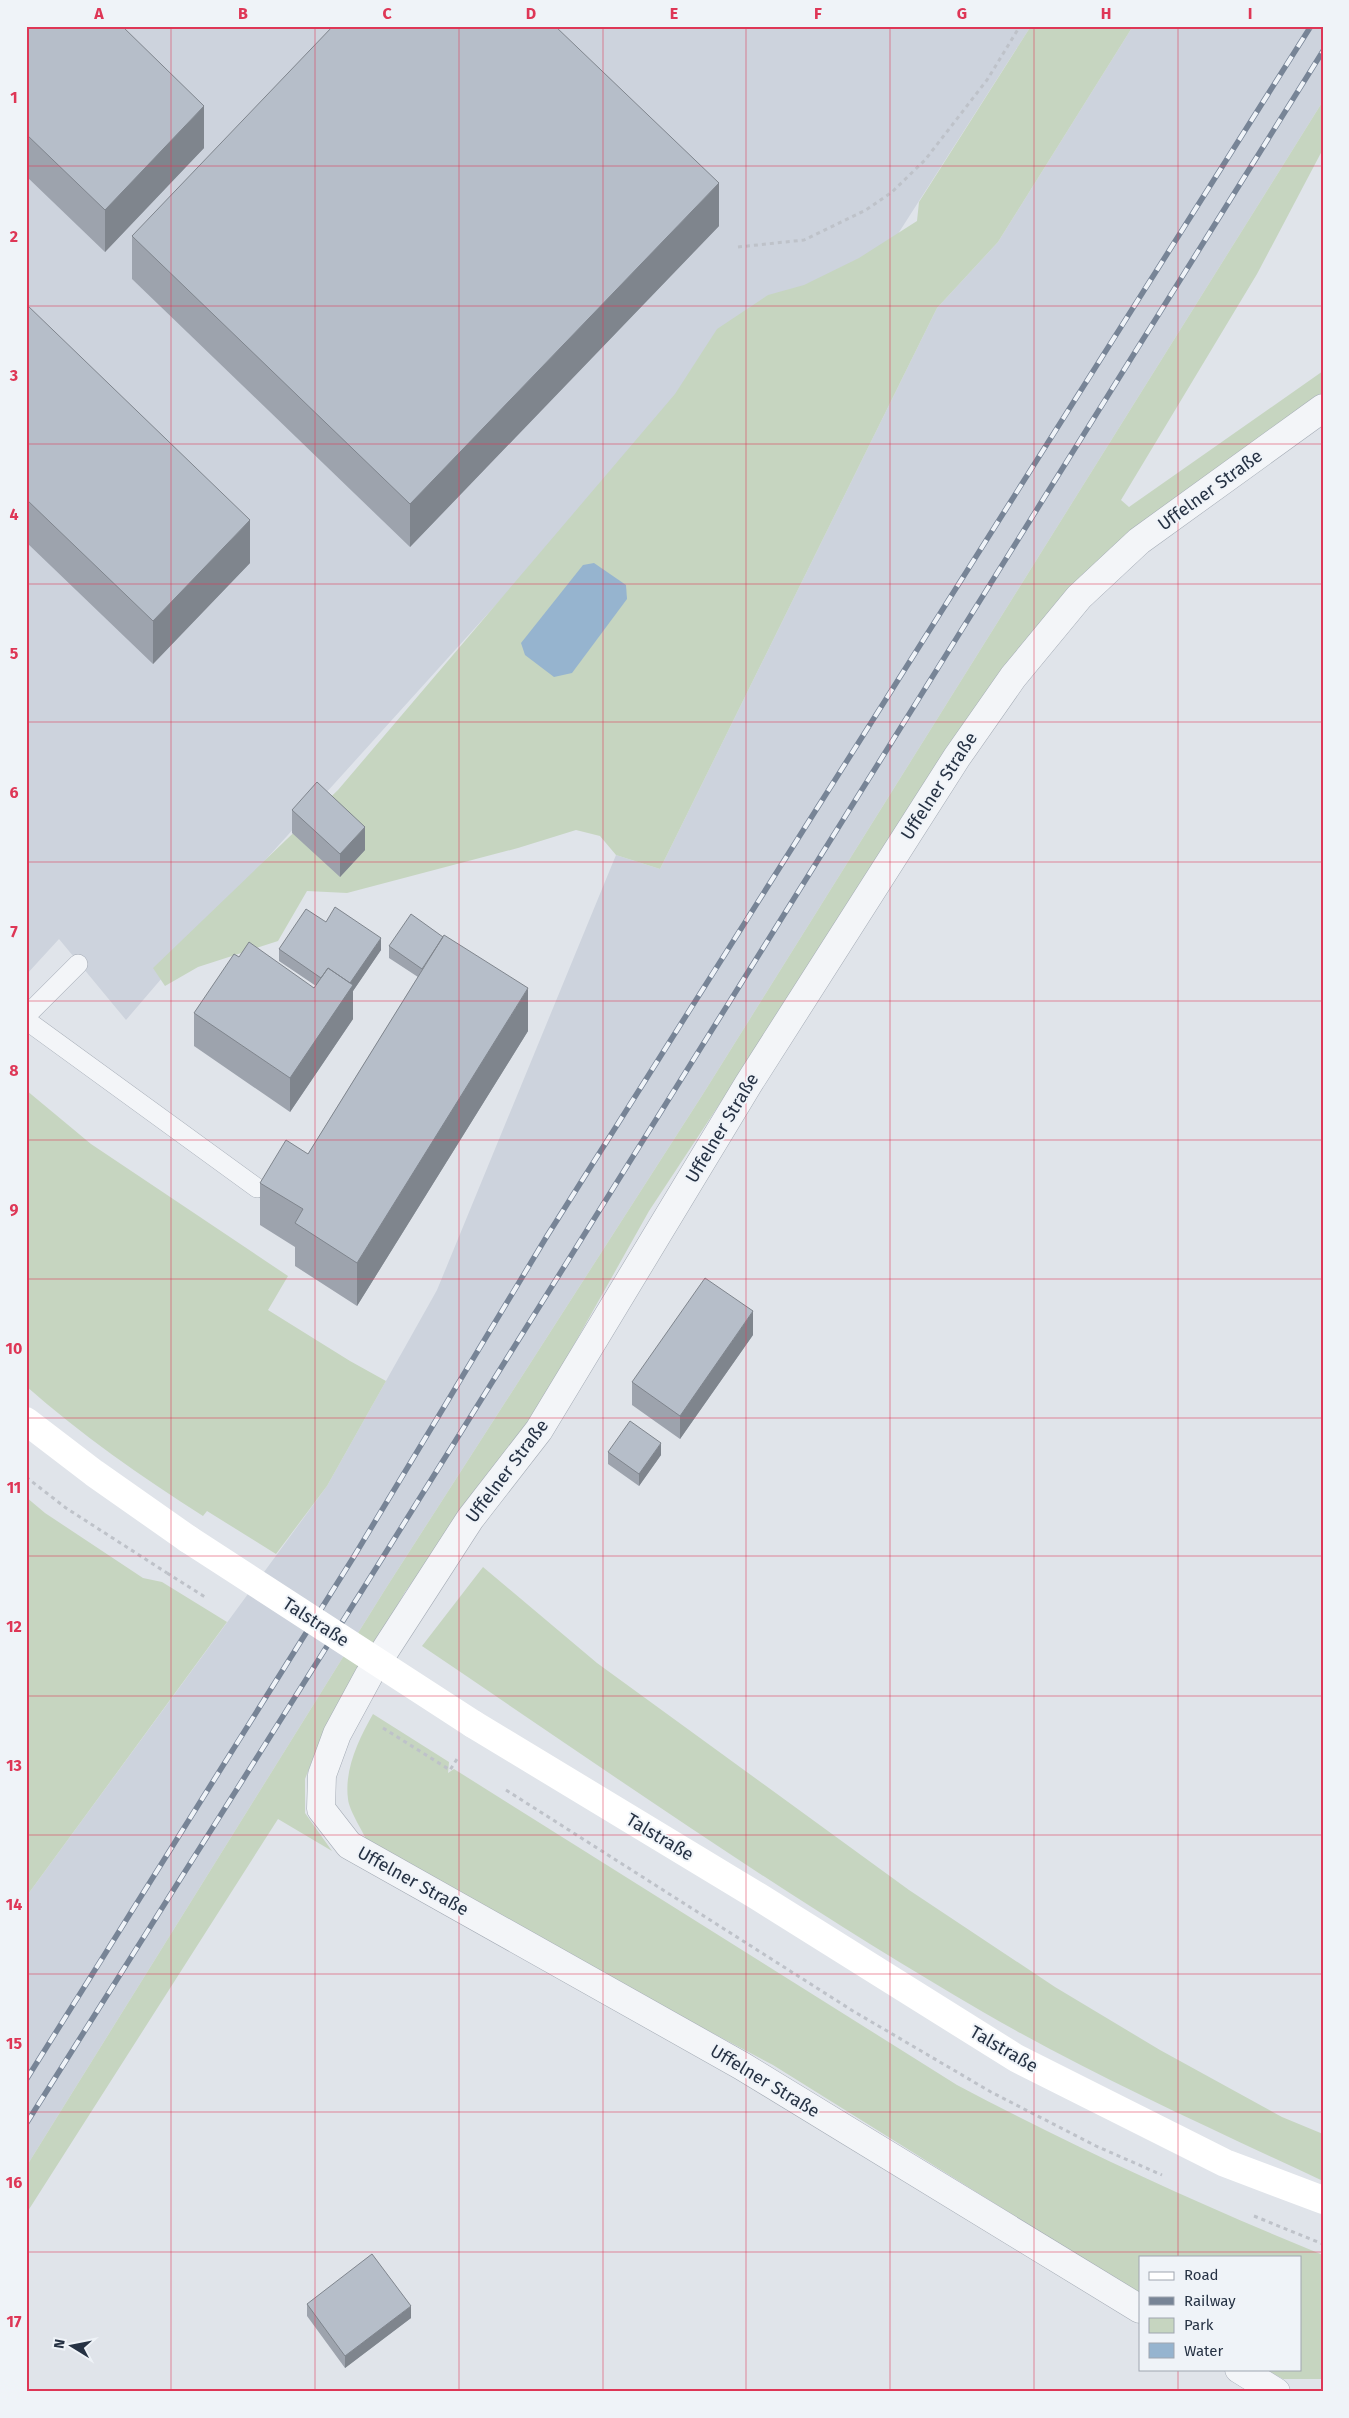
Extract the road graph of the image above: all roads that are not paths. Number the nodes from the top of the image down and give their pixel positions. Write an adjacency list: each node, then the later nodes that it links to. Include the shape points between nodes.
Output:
1 (1323, 408): 7 (street, Uffelner Straße, via 1139,541 1079,597 1013,677 952,766 749,1083 539,1430 470,1519 369,1675 337,1734 322,1775 321,1809 349,1845 742,2066)
2 (78, 964): 3 (lane)
3 (26, 1018): 4 (lane)
4 (257, 1188)
5 (26, 1421): 6 (street, Talstraße, bridge, via 188,1539 473,1724 1016,2058 1225,2163)
6 (1323, 2200)
7 (1139, 2308)
8 (1241, 2370): 9 (street)
9 (1276, 2392)

